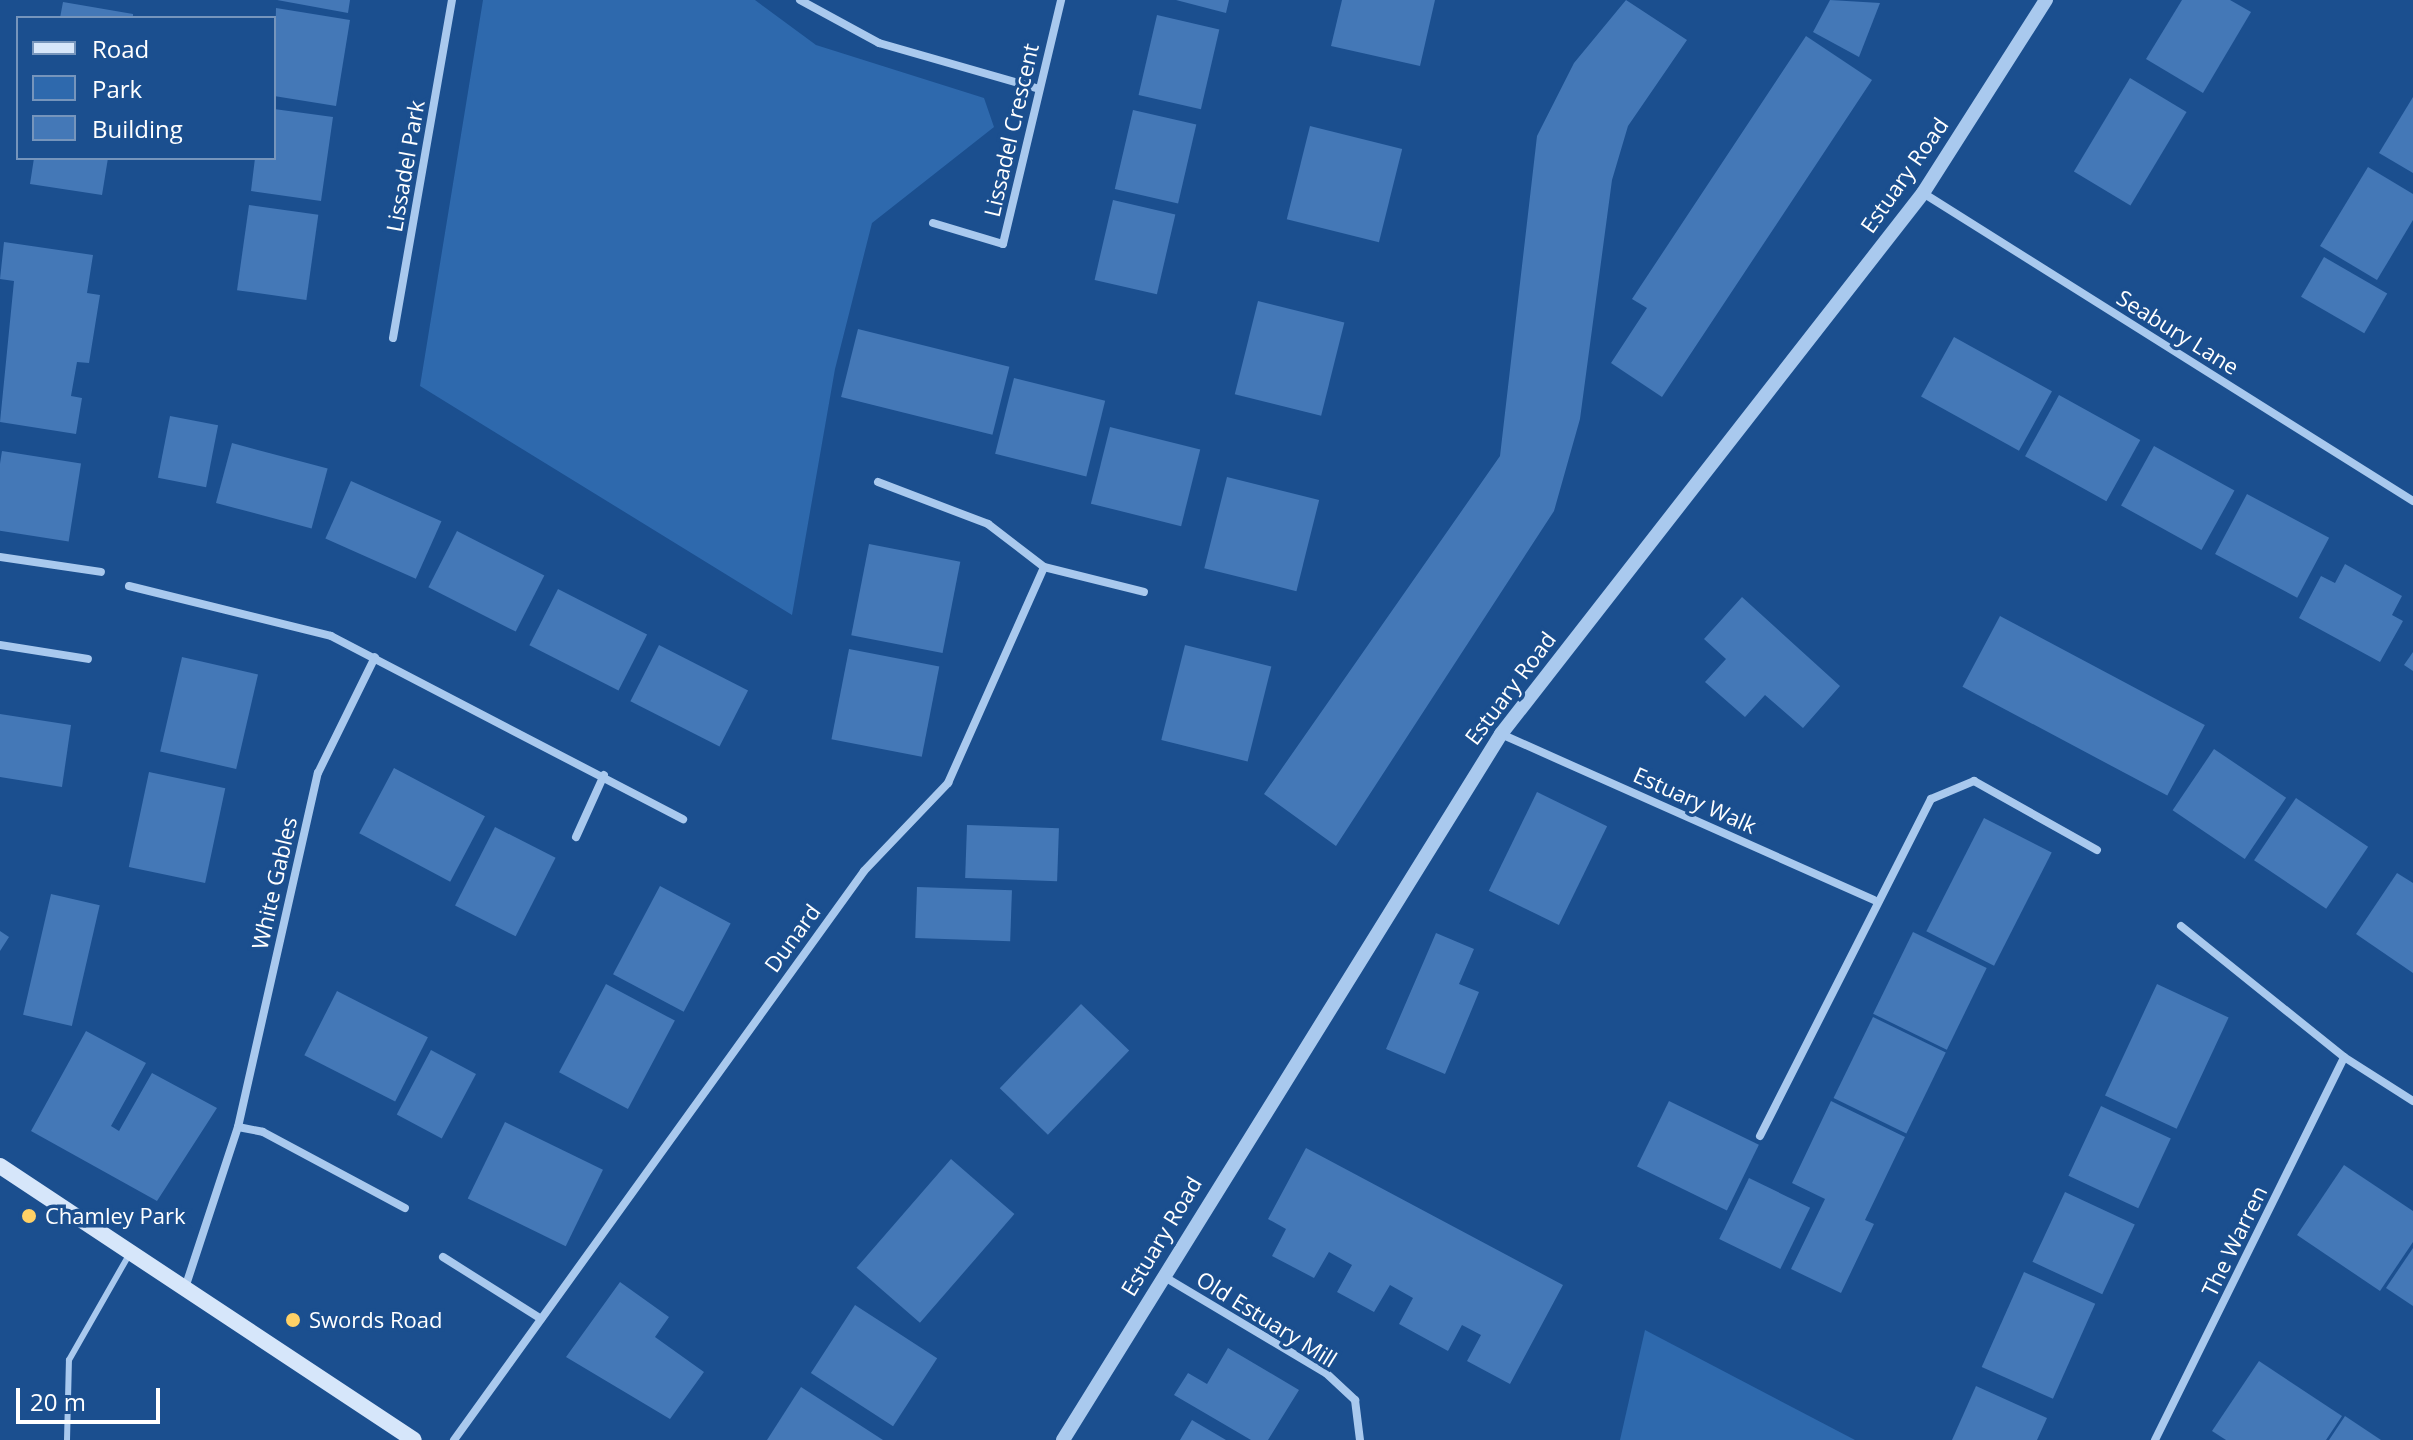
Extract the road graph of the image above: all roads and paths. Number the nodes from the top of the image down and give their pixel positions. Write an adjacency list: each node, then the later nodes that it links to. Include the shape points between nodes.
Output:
1 (452, 0): 8 (street, Lissadel Park)
2 (800, 0): 5 (street, via 879,43)
3 (1061, 0): 5 (street, Lissadel Crescent)
4 (2046, 0): 6 (street, Estuary Road)
5 (1039, 89): 7 (street, Lissadel Crescent, via 1003,244)
6 (1923, 193): 10 (street, Seabury Lane); 19 (street, Estuary Road)
7 (933, 223)
8 (393, 338)
9 (878, 482): 12 (street, via 988,524)
10 (2413, 501)
11 (0, 557): 13 (street)
12 (1044, 567): 15 (street); 36 (street, Dunard, via 948,783 880,850)
13 (101, 572)
14 (129, 586): 17 (street, via 331,636)
15 (1144, 592)
16 (0, 645): 18 (street)
17 (375, 657): 20 (street); 28 (street, White Gables, via 318,773)
18 (88, 659)
19 (1501, 734): 24 (street, Estuary Walk); 34 (street, Estuary Road)
20 (604, 775): 21 (street); 22 (street)
21 (683, 819)
22 (576, 837)
23 (2097, 850): 24 (street, via 1974,781 1931,799)
24 (1874, 900): 29 (street)
25 (2181, 926): 26 (street)
26 (2344, 1057): 27 (street); 42 (street, The Warren)
27 (2413, 1101)
28 (238, 1127): 31 (street, via 263,1132); 35 (street, White Gables)
29 (1760, 1136)
30 (0, 1166): 32 (main road)
31 (405, 1208)
32 (131, 1252): 35 (main road); 37 (lane, via 69,1360)
33 (443, 1257): 36 (street)
34 (1163, 1276): 40 (street, Estuary Road); 41 (street, Old Estuary Mill, via 1326,1373 1355,1400)
35 (185, 1288): 38 (main road)
36 (541, 1319): 39 (street, Dunard)
37 (67, 1440)
38 (414, 1440)
39 (454, 1440)
40 (1063, 1440)
41 (1360, 1440)
42 (2155, 1440)

